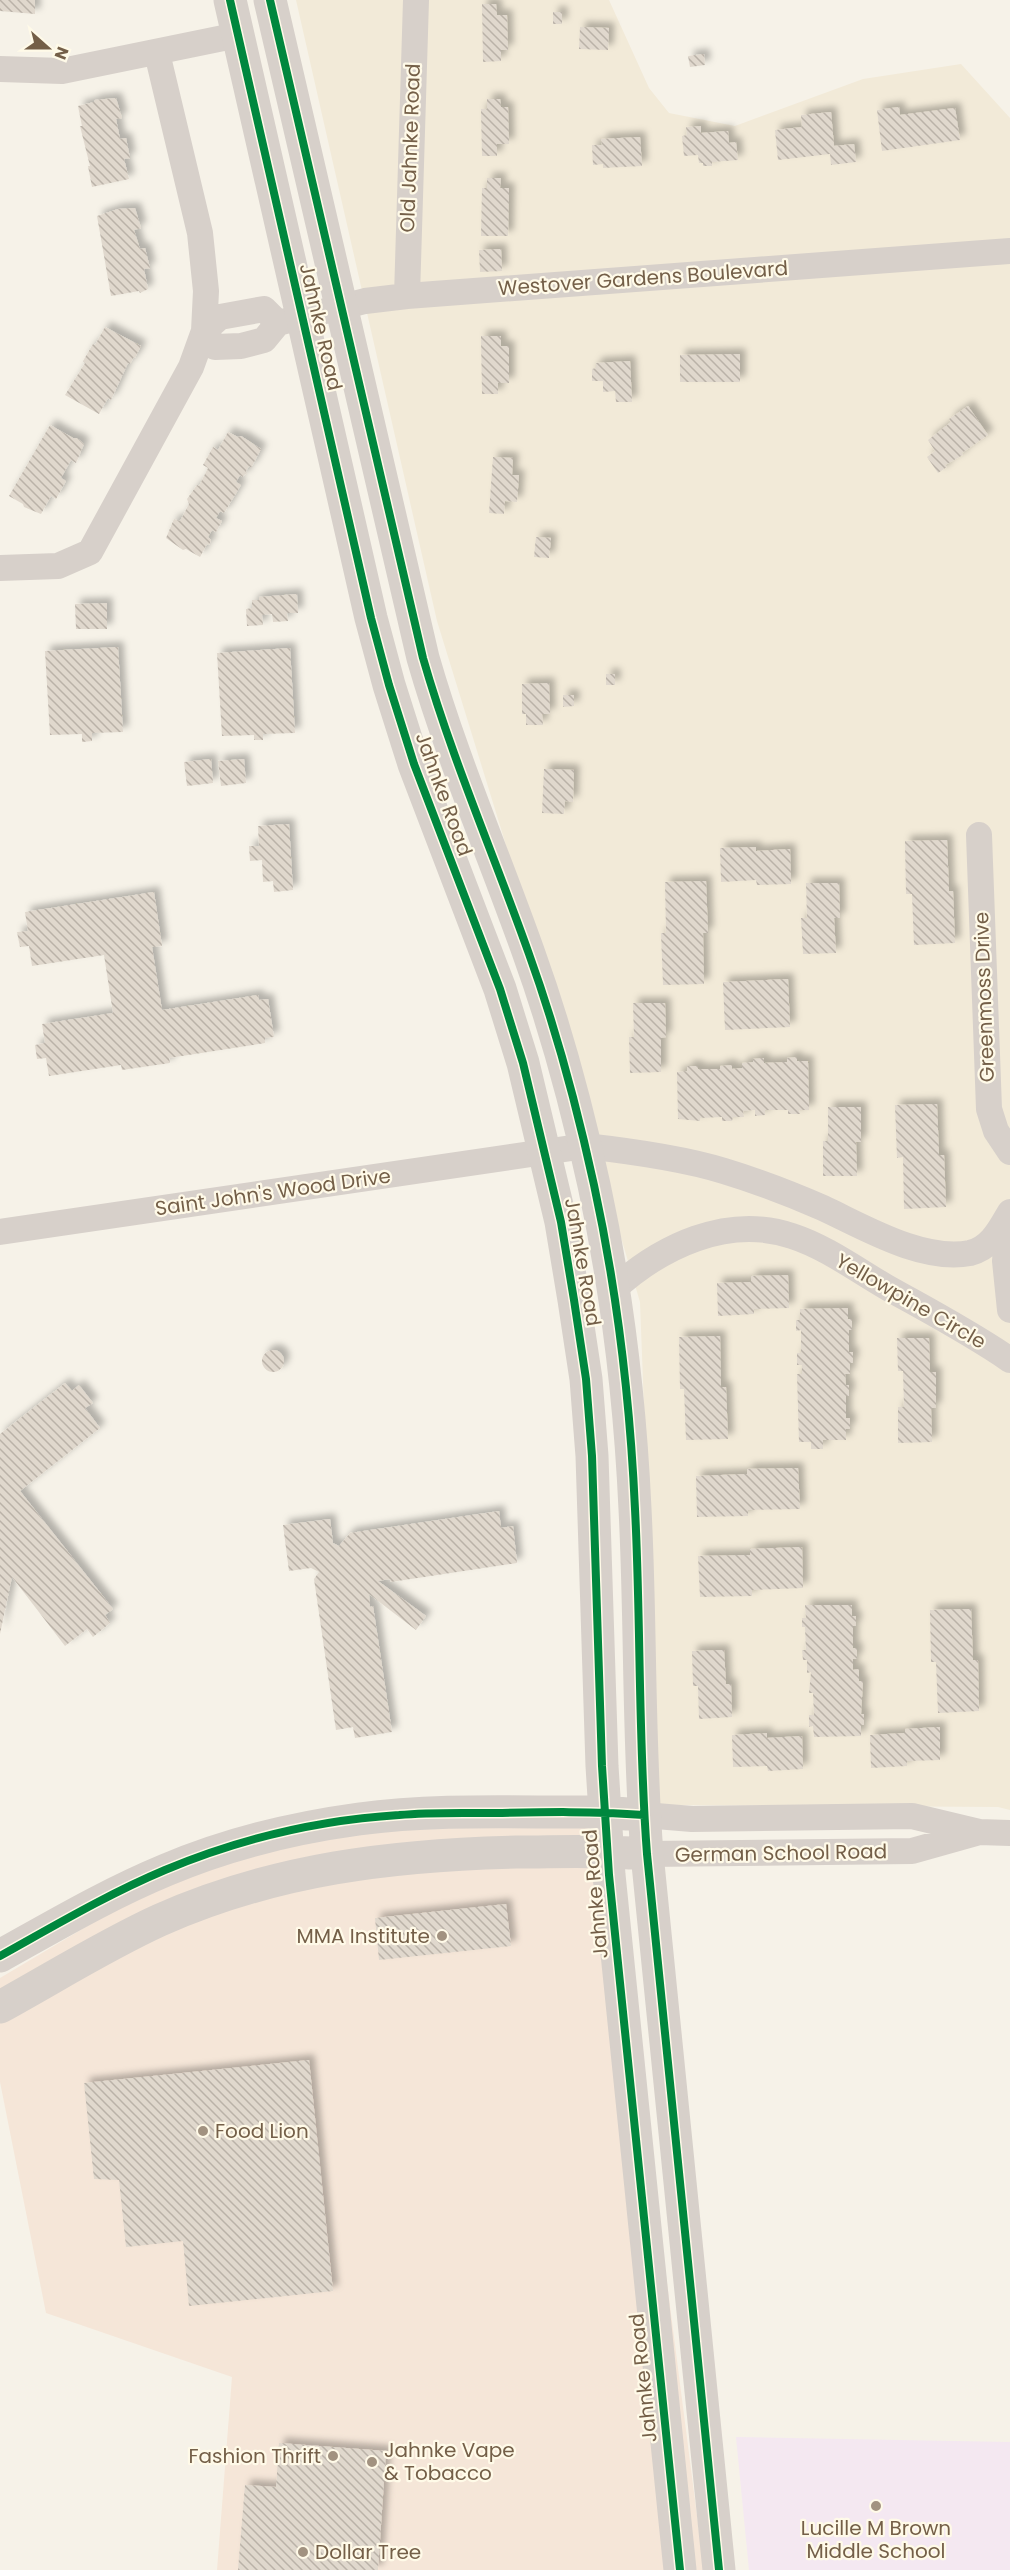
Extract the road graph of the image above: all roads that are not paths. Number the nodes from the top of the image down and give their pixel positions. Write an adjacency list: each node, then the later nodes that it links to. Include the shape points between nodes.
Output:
1 (230, 0): 4 (main road, Jahnke Road)
2 (270, 0): 9 (main road, Jahnke Road)
3 (416, 0): 8 (street, Old Jahnke Road)
4 (238, 35): 5 (street); 10 (main road, Jahnke Road)
5 (157, 53): 6 (street, via 62,71); 11 (street, via 200,233 206,291)
6 (0, 69)
7 (1010, 251): 8 (street, Westover Gardens Boulevard)
8 (407, 296): 9 (street, Westover Gardens Boulevard)
9 (342, 307): 10 (street, Westover Gardens Boulevard); 14 (main road, Jahnke Road, via 433,695 529,954)
10 (290, 320): 11 (street, via 264,340 241,346 215,347); 15 (main road, Jahnke Road, via 389,685 414,764 500,989)
11 (204, 331): 12 (street, via 191,367 90,552 58,566)
12 (0, 568)
13 (980, 835): 16 (street, Greenmoss Drive, via 989,1109 996,1131)
14 (585, 1146): 15 (street, Yellowpine Circle); 17 (street, Yellowpine Circle, via 704,1165); 21 (main road, Jahnke Road)
15 (545, 1150): 19 (street, Saint John's Wood Drive); 24 (main road, Jahnke Road, via 573,1289 590,1424)
16 (1010, 1152)
17 (749, 1180): 18 (street, Yellowpine Circle, via 903,1243 947,1253 982,1249); 20 (street, Yellowpine Circle, via 789,1213)
18 (1010, 1214): 22 (street, Yellowpine Circle, via 1005,1261)
19 (0, 1232)
20 (812, 1244): 21 (street, Yellowpine Circle, via 770,1230 741,1228 710,1233 662,1255); 23 (street, Yellowpine Circle)
21 (613, 1290): 25 (main road, Jahnke Road, via 632,1451)
22 (1010, 1310)
23 (1010, 1360)
24 (605, 1812): 25 (main road, German School Road); 28 (main road, Jahnke Road); 30 (main road, German School Road, via 400,1815 281,1833 166,1870 94,1903)
25 (644, 1815): 26 (street, German School Road, via 692,1819 912,1816); 29 (main road, Jahnke Road)
26 (979, 1832): 27 (street, German School Road); 29 (street, German School Road, via 912,1851)
27 (1010, 1833)
28 (607, 1851): 29 (main road, German School Road); 31 (main road, German School Road, via 422,1855 354,1863 273,1880 199,1904 118,1940); 32 (main road, Jahnke Road)
29 (647, 1854): 33 (main road, Jahnke Road)
30 (0, 1956)
31 (0, 2007)
32 (680, 2570)
33 (719, 2570)

